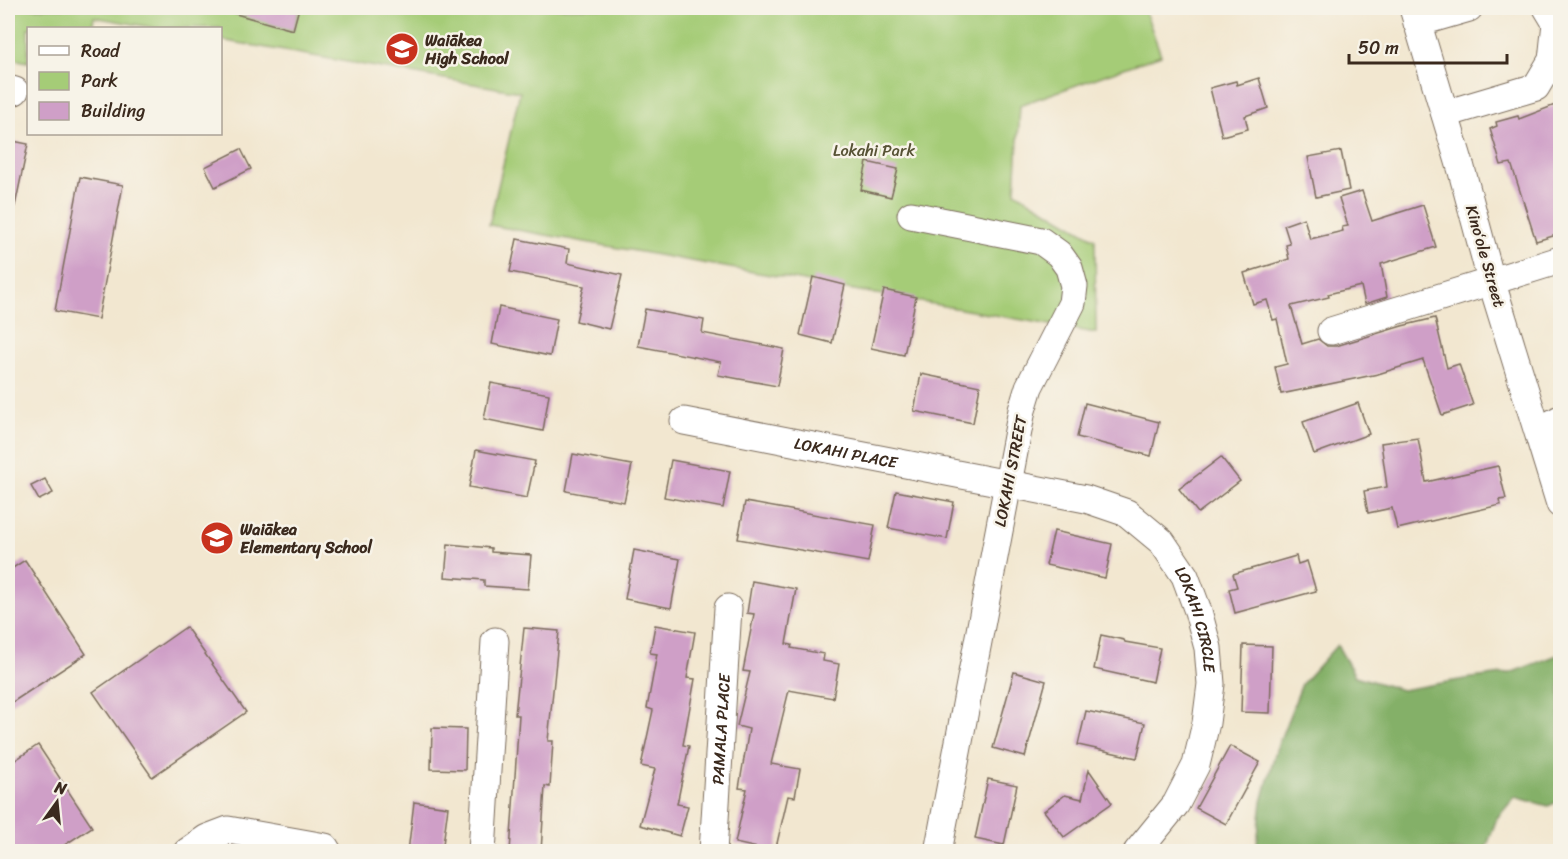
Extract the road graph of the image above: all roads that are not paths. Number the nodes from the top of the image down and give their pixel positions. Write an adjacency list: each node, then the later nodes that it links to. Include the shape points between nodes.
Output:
1 (1469, 8): 3 (street)
2 (1547, 8): 4 (street, via 1556,23 1552,60 1536,87)
3 (1415, 15): 4 (street, Kinoʻole Street)
4 (1445, 114): 7 (street, Kinoʻole Street)
5 (911, 215): 11 (street, LOKAHI STREET, via 1041,241 1059,254 1069,268 1074,286 1072,303 1029,387)
6 (1560, 260): 7 (street)
7 (1491, 280): 8 (street); 10 (street, Kinoʻole Street)
8 (1331, 331)
9 (684, 421): 11 (street, LOKAHI PLACE)
10 (1549, 425): 12 (street, Kinoʻole Street)
11 (1007, 484): 19 (street, LOKAHI STREET); 20 (street, LOKAHI CIRCLE, via 1086,499 1127,513 1162,542 1185,576 1198,611 1208,648 1210,684 1196,765 1176,804)
12 (1560, 504)
13 (728, 608): 18 (street, PAMALA PLACE)
14 (495, 641): 17 (street)
15 (187, 852): 16 (street, via 228,830 325,847)
16 (328, 852)
17 (482, 852)
18 (713, 852)
19 (938, 852)
20 (1137, 852)

